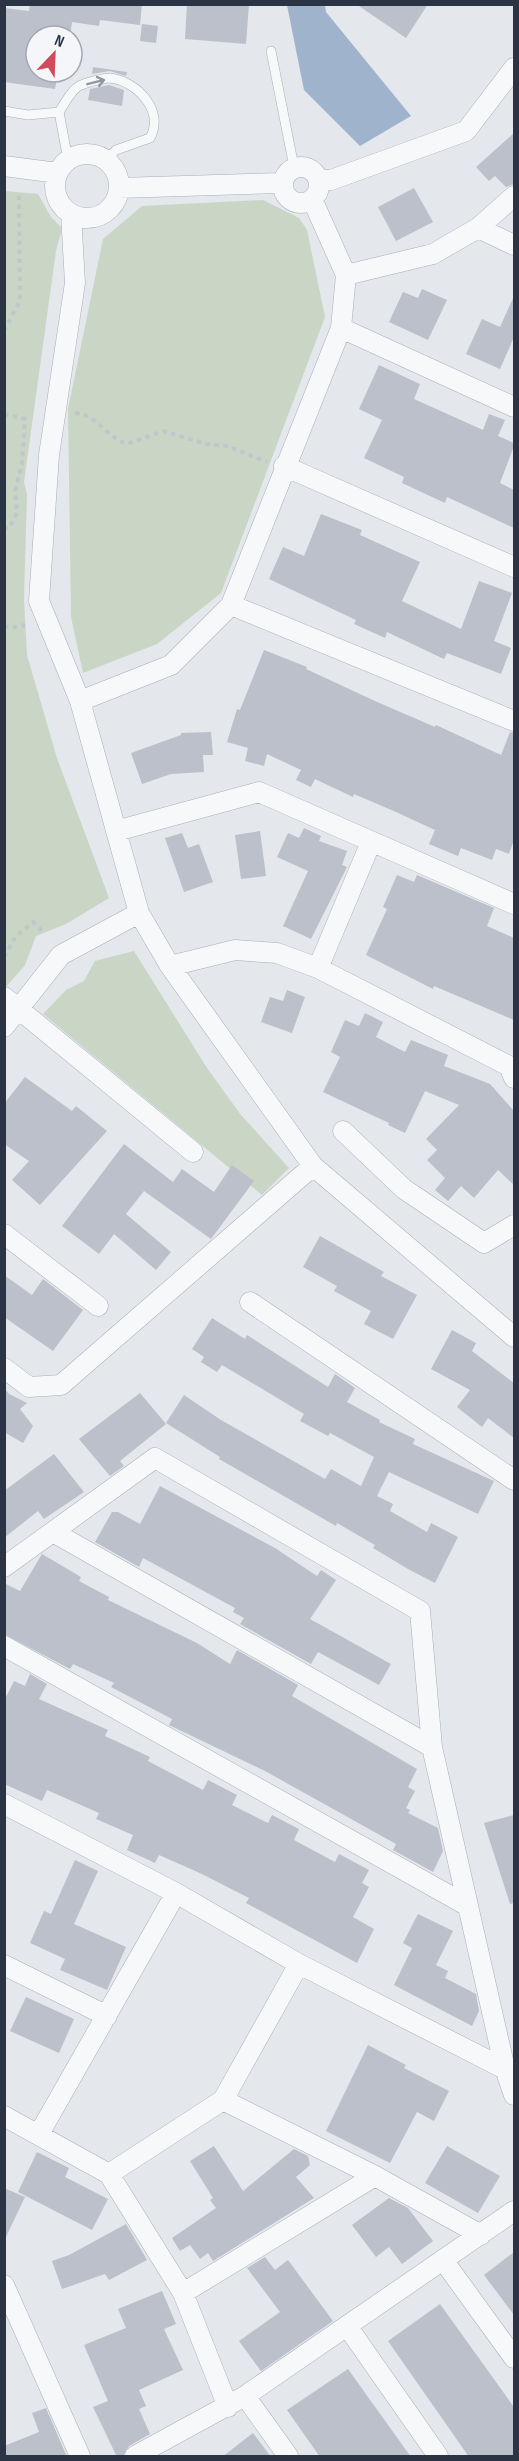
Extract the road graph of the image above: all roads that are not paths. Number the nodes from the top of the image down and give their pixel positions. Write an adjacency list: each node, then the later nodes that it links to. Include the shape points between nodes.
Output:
1 (271, 51): 8 (lane)
2 (514, 68): 9 (street, via 466,131 331,180)
3 (4, 111): 4 (lane, via 28,115)
4 (58, 112): 5 (lane, one-way to 5, via 77,87 110,78 137,90 153,106 155,130 150,138 116,150); 7 (lane)
5 (105, 160): 7 (street, via 81,155); 11 (street, via 118,177)
6 (4, 166): 7 (street)
7 (63, 166): 14 (street, via 57,196)
8 (294, 167): 9 (street, via 305,166); 10 (street)
9 (319, 180): 13 (street, via 319,191)
10 (282, 183): 11 (street); 13 (street, via 292,201 303,203)
11 (119, 188): 14 (street, via 117,199 102,215 82,218)
12 (514, 196): 15 (street)
13 (312, 199): 17 (street)
14 (71, 214): 23 (street, via 75,283 49,455 39,601)
15 (478, 228): 16 (street); 17 (street, via 433,254)
16 (514, 245)
17 (346, 275): 18 (street)
18 (341, 328): 19 (street); 20 (street)
19 (514, 407)
20 (276, 464): 21 (street); 22 (street)
21 (514, 567)
22 (231, 605): 23 (street, via 171,665); 24 (street)
23 (80, 701): 25 (street)
24 (514, 721)
25 (116, 831): 26 (street, via 259,792); 28 (street)
26 (371, 842): 27 (street); 30 (street)
27 (514, 904)
28 (139, 913): 29 (street); 31 (street, via 61,955)
29 (170, 966): 30 (street, via 235,950 277,953); 36 (street)
30 (318, 968): 33 (street, via 508,1066)
31 (12, 1003): 32 (street); 35 (street)
32 (4, 1027)
33 (514, 1078)
34 (343, 1131): 37 (street, via 404,1189 484,1243)
35 (193, 1152)
36 (313, 1166): 41 (street); 42 (street, via 61,1385 29,1387)
37 (514, 1225)
38 (4, 1234): 40 (street)
39 (250, 1302): 43 (street)
40 (98, 1306)
41 (514, 1337)
42 (4, 1368)
43 (514, 1480)
44 (53, 1532): 45 (street); 47 (street); 47 (street, via 155,1458 420,1611)
45 (4, 1567)
46 (4, 1646): 50 (street)
47 (432, 1747): 50 (street)
48 (4, 1804): 49 (street)
49 (176, 1893): 51 (street); 53 (street)
50 (468, 1906): 54 (street)
51 (299, 1964): 54 (street); 56 (street)
52 (4, 1965): 53 (street)
53 (107, 2016): 58 (street)
54 (505, 2068): 55 (street)
55 (514, 2095)
56 (223, 2100): 59 (street); 60 (street)
57 (4, 2116): 58 (street)
58 (39, 2134): 59 (street)
59 (109, 2174): 65 (street)
60 (375, 2176): 62 (street); 65 (street)
61 (514, 2211): 62 (street)
62 (481, 2235): 63 (street)
63 (443, 2260): 66 (street); 67 (street)
64 (4, 2285): 70 (street)
65 (183, 2293): 69 (street)
66 (347, 2326): 68 (street); 73 (street)
67 (514, 2358)
68 (245, 2396): 69 (street); 72 (street)
69 (228, 2407): 71 (street)
70 (80, 2457)
71 (135, 2457)
72 (288, 2457)
73 (438, 2457)

